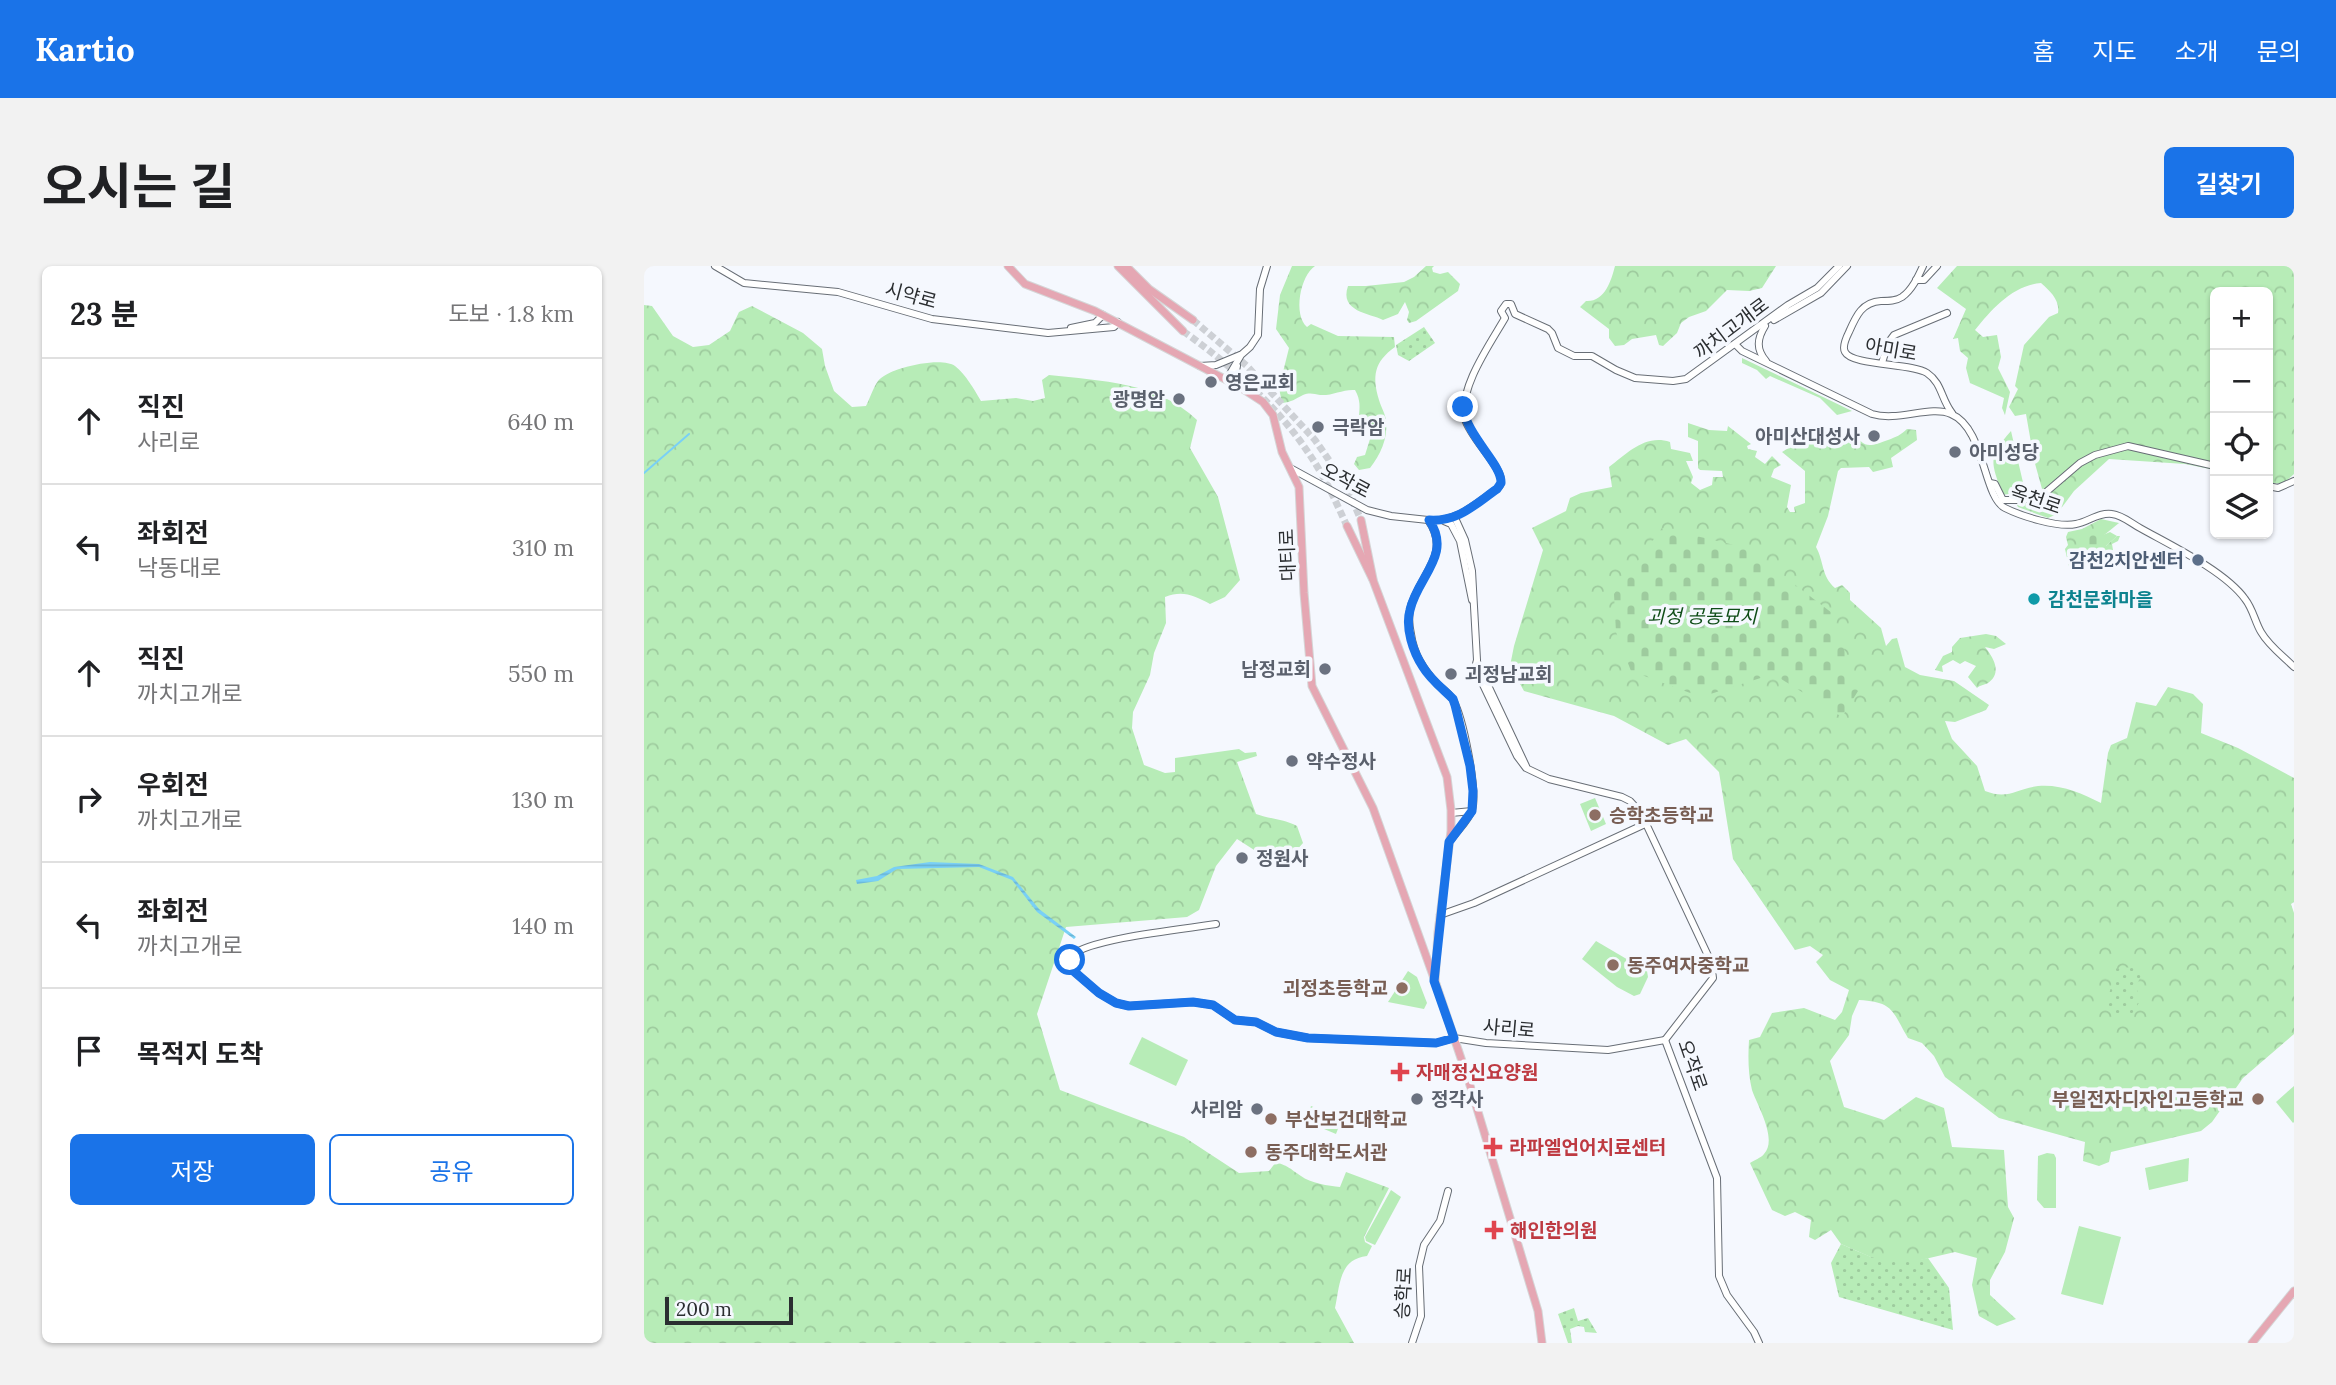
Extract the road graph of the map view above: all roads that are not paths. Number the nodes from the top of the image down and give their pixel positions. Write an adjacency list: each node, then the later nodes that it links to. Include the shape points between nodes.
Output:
1 (715, 266): 16 (street, 시약로, via 744,283 838,292 932,319 1021,331)
2 (1008, 266): 12 (main road, 대티로, via 1025,284)
3 (1118, 266): 17 (main road)
4 (1126, 266): 13 (main road)
5 (1267, 266): 19 (street, via 1260,289 1258,335)
6 (1839, 266): 18 (street, 까치고개로)
7 (1847, 266): 15 (street, via 1821,292)
8 (1923, 266): 10 (street, 아미로)
9 (1937, 266): 10 (street, via 1924,280)
10 (1916, 280): 21 (street, 아미로, via 1897,300 1863,308 1846,338 1847,355)
11 (1947, 313): 21 (street, via 1894,335)
12 (1103, 315): 14 (main road, 대티로); 16 (street, 시약로, via 1095,323)
13 (1193, 320)
14 (1118, 322): 16 (street, 시약로, via 1114,327); 22 (main road, 대티로)
15 (1765, 326): 18 (street); 20 (street, via 1758,347)
16 (1062, 331)
17 (1183, 331)
18 (1738, 347): 20 (street); 24 (street, 까치고개로, via 1692,376); 24 (street, via 1693,379)
19 (1240, 357): 22 (street); 23 (street); 25 (street, via 1236,376)
20 (1767, 362): 27 (street, via 1872,414 1895,418)
21 (1882, 363): 26 (street, 아미로, via 1927,373 1937,381)
22 (1200, 366): 23 (main road, 대티로)
23 (1227, 379): 25 (main road, 대티로)
24 (1673, 381): 34 (street, 까치고개로, via 1635,378 1592,356 1567,354 1558,348 1548,329 1515,314 1511,304 1504,305 1505,318 1463,405 1469,429 1500,474 1501,483)
25 (1240, 387): 30 (main road, 대티로, via 1270,409 1282,452)
26 (1945, 400): 27 (street); 28 (street, 아미로)
27 (1938, 412): 28 (street)
28 (1954, 415): 32 (street, 옥천로, via 1975,442)
29 (2210, 465): 32 (street, via 2128,446 2095,455 2045,493 2023,500 2003,500)
30 (1292, 469): 36 (street, 오작로, via 1367,510); 48 (main road, 대티로, via 1299,487 1312,686 1373,808)
31 (2294, 481): 33 (street)
32 (1990, 482): 41 (street, 옥천로, via 1998,503 2014,511 2068,526 2115,514 2183,552 2244,597 2262,634)
33 (2273, 487)
34 (1455, 518): 37 (street, 까치고개로); 40 (street, 오작로, via 1472,571)
35 (1361, 520): 39 (main road)
36 (1429, 520): 37 (street, 까치고개로); 42 (street, via 1436,534 1436,556 1408,618 1415,654 1455,705 1470,766)
37 (1444, 521): 40 (street, 오작로, via 1451,524 1460,541)
38 (1347, 527): 39 (main road)
39 (1373, 580): 43 (main road, via 1437,747 1447,777)
40 (1473, 601): 44 (street, 오작로, via 1477,660 1527,768 1549,779 1630,801)
41 (2294, 667)
42 (1472, 811): 43 (street); 45 (street)
43 (1451, 813): 45 (main road)
44 (1645, 824): 46 (street); 50 (street, 오작로, via 1713,971 1707,987)
45 (1449, 842): 46 (main road)
46 (1440, 915): 48 (main road)
47 (1216, 924): 49 (street, 사리로, via 1082,948 1072,955 1070,968 1099,993 1129,1006 1213,1005 1235,1020 1308,1038 1436,1043)
48 (1434, 981): 49 (main road, 대티로)
49 (1454, 1038): 50 (street, 사리로, via 1608,1049); 54 (main road, 대티로, via 1538,1311)
50 (1665, 1040): 55 (street, 오작로, via 1717,1178 1719,1276)
51 (1448, 1191): 53 (street, 승학로, via 1440,1221 1423,1245 1421,1316)
52 (2294, 1291): 56 (main road)
53 (1412, 1343)
54 (1542, 1343)
55 (1759, 1343)
56 (2252, 1343)

